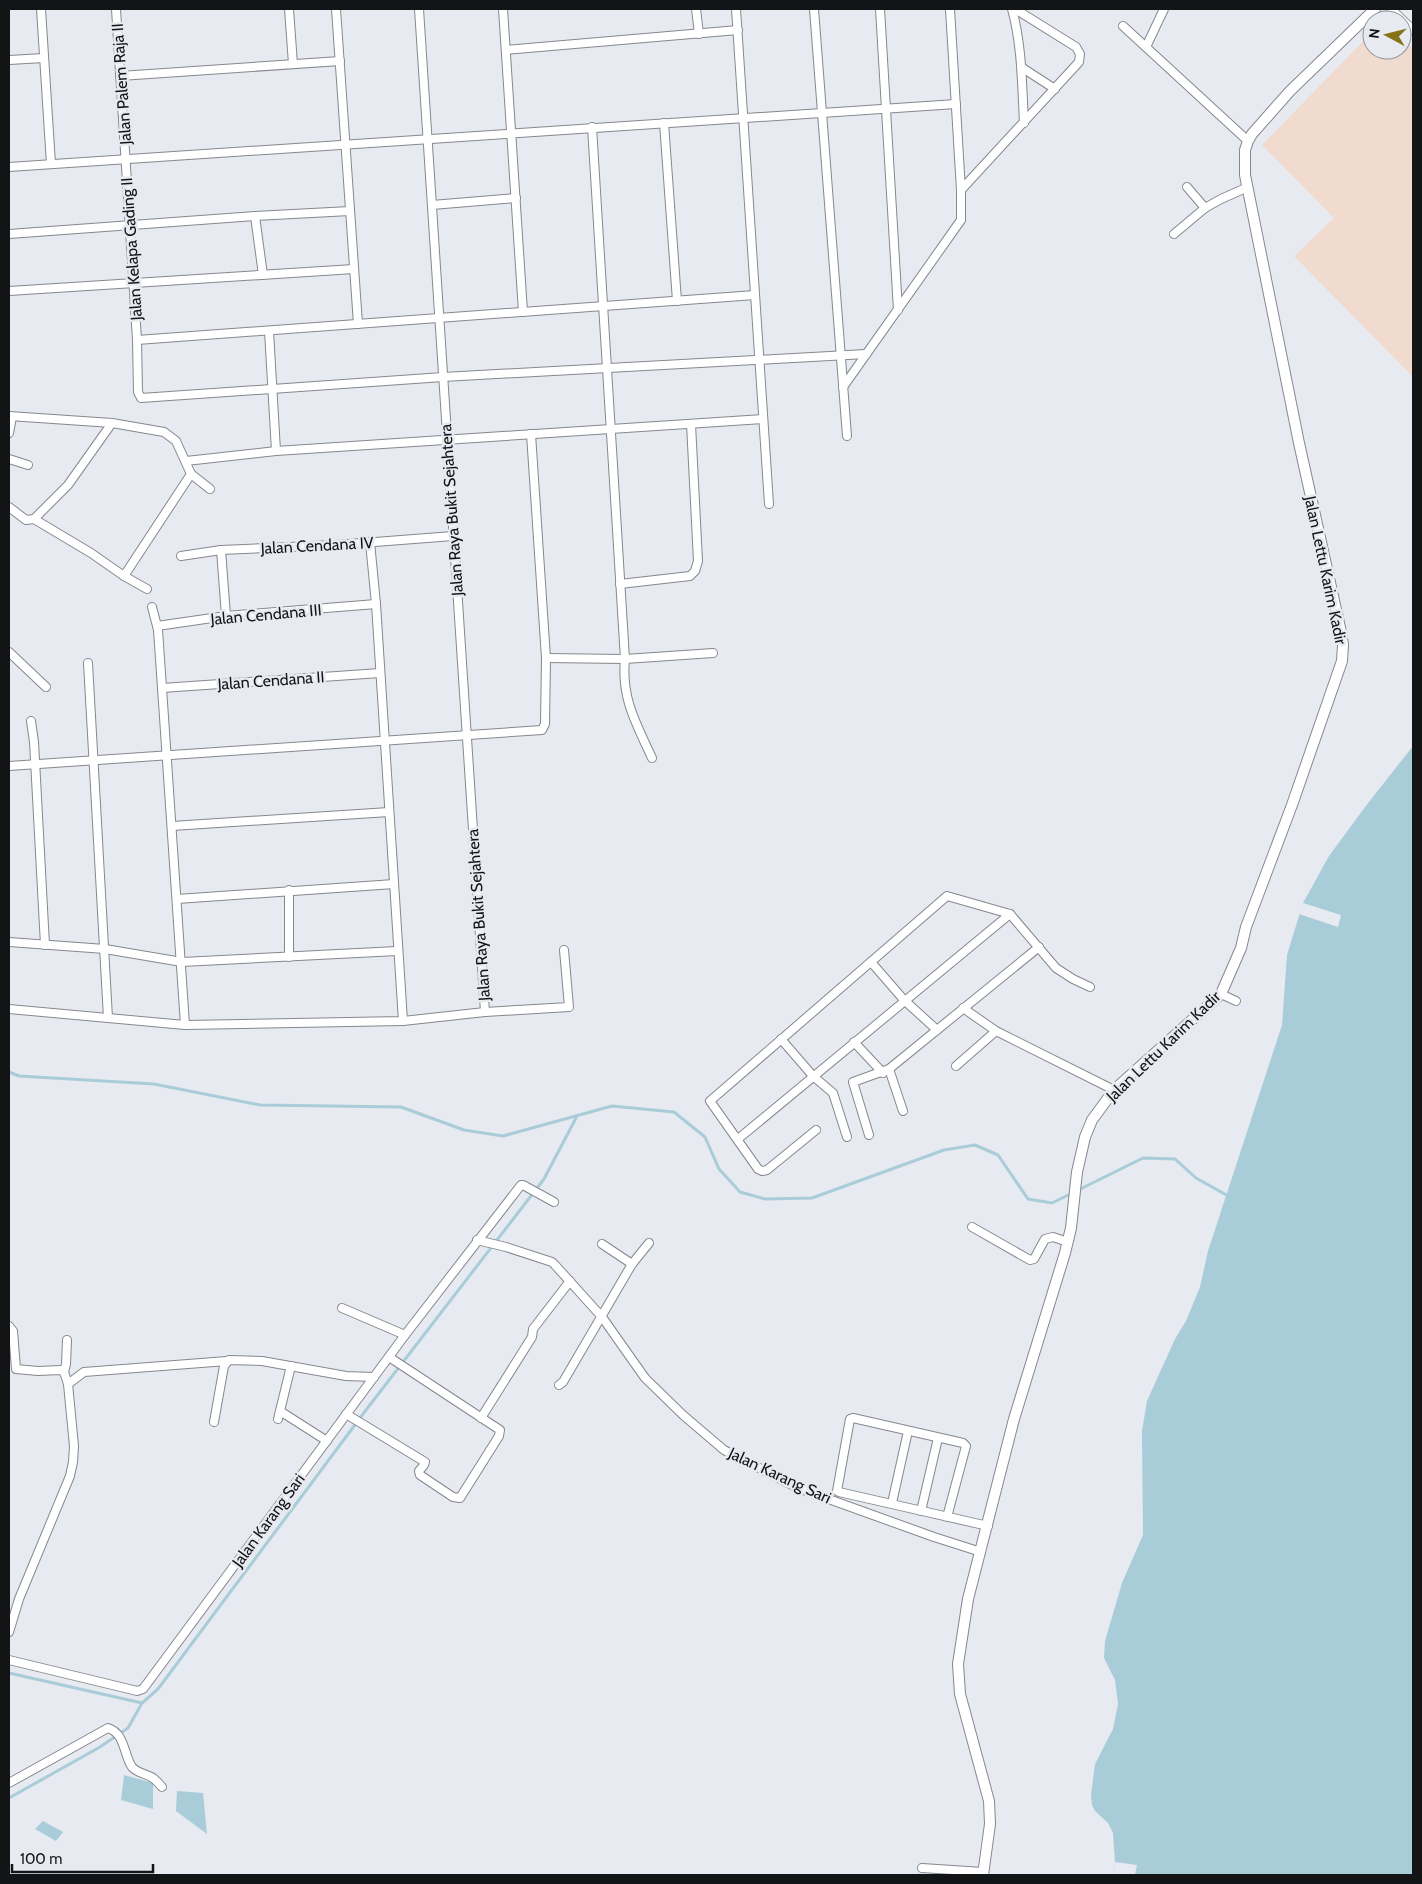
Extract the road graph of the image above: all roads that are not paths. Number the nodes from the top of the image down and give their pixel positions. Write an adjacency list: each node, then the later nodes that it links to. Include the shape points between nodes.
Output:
1 (41, 9): 22 (street)
2 (116, 9): 27 (street, Jalan Palem Raja II)
3 (289, 9): 25 (street)
4 (336, 9): 24 (street)
5 (419, 9): 37 (street, Jalan Raya Bukit Sejahtera)
6 (503, 9): 21 (street)
7 (696, 9): 19 (street)
8 (736, 9): 17 (street)
9 (814, 9): 31 (street)
10 (880, 9): 30 (street)
11 (950, 9): 29 (street)
12 (1014, 9): 26 (street); 28 (street, via 1076,47 1080,54 1079,62)
13 (1164, 9): 20 (street)
14 (1375, 9): 38 (street, via 1290,91)
15 (1392, 9): 18 (street)
16 (1123, 26): 20 (street)
17 (738, 30): 19 (street); 32 (street)
18 (1413, 30)
19 (699, 34): 21 (street)
20 (1146, 47): 38 (street)
21 (506, 50): 36 (street)
22 (44, 58): 23 (street); 41 (street)
23 (9, 60)
24 (340, 61): 25 (street); 39 (street)
25 (293, 64): 27 (street)
26 (1021, 67): 28 (street); 34 (street)
27 (120, 76): 40 (street, Jalan Palem Raja II)
28 (1055, 89): 34 (street)
29 (956, 104): 30 (street); 45 (street)
30 (886, 109): 31 (street); 61 (street)
31 (822, 113): 32 (street); 68 (street)
32 (744, 118): 33 (street); 58 (street)
33 (664, 123): 35 (street); 59 (street)
34 (1024, 123): 45 (street)
35 (592, 127): 36 (street); 60 (street)
36 (511, 132): 37 (street); 46 (street)
37 (428, 138): 39 (street); 47 (street, Jalan Raya Bukit Sejahtera)
38 (1248, 141): 44 (street, Jalan Lettu Karim Kadir, via 1244,158)
39 (345, 144): 40 (street); 49 (street)
40 (126, 159): 41 (street); 51 (street, Jalan Kelapa Gading II)
41 (51, 164): 42 (street)
42 (9, 167)
43 (1187, 187): 48 (street)
44 (1248, 187): 48 (street); 135 (street, Jalan Lettu Karim Kadir, via 1343,653 1340,672 1241,948)
45 (961, 190): 61 (street, via 959,224)
46 (516, 198): 47 (street); 62 (street)
47 (432, 205): 63 (street, Jalan Raya Bukit Sejahtera)
48 (1205, 208): 53 (street)
49 (350, 211): 50 (street); 54 (street)
50 (255, 216): 51 (street); 55 (street)
51 (130, 226): 52 (street); 56 (street, Jalan Kelapa Gading II)
52 (9, 234)
53 (1174, 234)
54 (354, 269): 55 (street); 64 (street)
55 (263, 275): 56 (street)
56 (133, 283): 57 (street); 66 (street, Jalan Kelapa Gading II)
57 (9, 291)
58 (755, 296): 59 (street); 69 (street)
59 (677, 301): 60 (street)
60 (602, 306): 62 (street); 70 (street)
61 (898, 310): 67 (street)
62 (523, 312): 63 (street)
63 (439, 318): 64 (street); 71 (street, Jalan Raya Bukit Sejahtera)
64 (358, 324): 65 (street)
65 (269, 330): 66 (street); 73 (street)
66 (137, 340): 73 (street, Jalan Kelapa Gading II, via 138,392 141,398)
67 (866, 354): 68 (street); 72 (street)
68 (841, 357): 69 (street); 72 (street)
69 (760, 361): 70 (street); 75 (street)
70 (606, 368): 71 (street); 78 (street)
71 (443, 377): 73 (street); 82 (street, Jalan Raya Bukit Sejahtera)
72 (843, 387): 81 (street)
73 (273, 389): 83 (street)
74 (10, 417): 76 (street); 79 (street)
75 (764, 419): 77 (street); 89 (street)
76 (112, 424): 85 (street, via 164,432 176,441); 91 (street, via 68,484)
77 (691, 424): 78 (street); 97 (street, via 698,561 695,571 690,576)
78 (610, 429): 80 (street); 97 (street)
79 (9, 433)
80 (531, 434): 82 (street); 105 (street)
81 (847, 436)
82 (447, 439): 83 (street); 92 (street, Jalan Raya Bukit Sejahtera)
83 (276, 451): 85 (street)
84 (9, 459): 86 (street)
85 (186, 460): 87 (street)
86 (28, 465)
87 (191, 474): 88 (street); 96 (street)
88 (210, 489)
89 (769, 504)
90 (9, 507): 91 (street, via 26,520)
91 (34, 519): 96 (street)
92 (453, 536): 93 (street, Jalan Cendana IV); 112 (street, Jalan Raya Bukit Sejahtera)
93 (370, 542): 94 (street, Jalan Cendana IV); 99 (street)
94 (221, 550): 95 (street, Jalan Cendana IV); 101 (street)
95 (181, 556)
96 (124, 576): 98 (street)
97 (620, 584): 106 (street)
98 (147, 589)
99 (376, 604): 101 (street, Jalan Cendana III); 108 (street)
100 (152, 607): 102 (street)
101 (226, 616): 102 (street, Jalan Cendana III)
102 (157, 626): 110 (street)
103 (9, 652): 109 (street)
104 (713, 653): 106 (street)
105 (546, 658): 106 (street); 112 (street, via 545,724 542,730)
106 (625, 659): 115 (street, via 626,695)
107 (88, 663): 116 (street)
108 (380, 673): 110 (street, Jalan Cendana II); 113 (street)
109 (46, 687)
110 (162, 688): 114 (street)
111 (30, 722): 117 (street)
112 (466, 736): 113 (street); 140 (street, Jalan Raya Bukit Sejahtera)
113 (384, 741): 114 (street); 119 (street)
114 (167, 756): 116 (street); 120 (street)
115 (652, 758)
116 (95, 761): 117 (street); 128 (street)
117 (34, 765): 118 (street); 126 (street)
118 (9, 766)
119 (389, 812): 120 (street); 121 (street)
120 (172, 826): 123 (street)
121 (394, 884): 122 (street); 130 (street)
122 (289, 890): 123 (street); 131 (street)
123 (177, 899): 132 (street)
124 (1010, 914): 127 (street); 133 (street, via 948,896); 136 (street)
125 (9, 942): 126 (street)
126 (45, 945): 128 (street)
127 (1039, 947): 134 (street, via 1062,973); 138 (street)
128 (104, 950): 132 (street); 141 (street)
129 (564, 950): 140 (street, via 569,1007)
130 (397, 951): 131 (street); 142 (street)
131 (290, 957): 132 (street)
132 (182, 962): 143 (street)
133 (870, 962): 136 (street); 146 (street)
134 (1090, 987)
135 (1221, 994): 137 (street); 151 (street, Jalan Lettu Karim Kadir)
136 (904, 1000): 144 (street); 147 (street)
137 (1236, 1001)
138 (963, 1008): 144 (street); 145 (street)
139 (9, 1009): 141 (street)
140 (485, 1012): 142 (street)
141 (108, 1018): 143 (street)
142 (402, 1021): 143 (street)
143 (185, 1024)
144 (937, 1030): 149 (street)
145 (996, 1031): 148 (street); 151 (street)
146 (781, 1039): 150 (street); 156 (street, via 710,1101)
147 (854, 1042): 149 (street); 150 (street)
148 (956, 1066)
149 (886, 1071): 152 (street); 154 (street, via 853,1083)
150 (813, 1076): 155 (street, via 833,1094); 156 (street)
151 (1114, 1090): 160 (street, Jalan Lettu Karim Kadir, via 1092,1120 1086,1137 1077,1172)
152 (902, 1111)
153 (816, 1130): 156 (street, via 765,1171 758,1169)
154 (869, 1135)
155 (847, 1137)
156 (738, 1139)
157 (554, 1202): 159 (street, Jalan Karang Sari, via 521,1185)
158 (972, 1227): 160 (street, via 1030,1260 1034,1260 1045,1239 1053,1237)
159 (476, 1240): 164 (street, Jalan Karang Sari, via 552,1262); 168 (street, Jalan Karang Sari)
160 (1068, 1242): 188 (street, Jalan Lettu Karim Kadir, via 1014,1419)
161 (649, 1243): 163 (street)
162 (602, 1244): 163 (street)
163 (632, 1264): 166 (street)
164 (570, 1281): 166 (street, Jalan Karang Sari); 179 (street, via 533,1328 532,1337)
165 (342, 1308): 168 (street)
166 (602, 1317): 176 (street, via 564,1382); 189 (street, Jalan Karang Sari, via 645,1378 724,1450 798,1488)
167 (11, 1329): 173 (street, via 16,1369)
168 (405, 1335): 170 (street, Jalan Karang Sari)
169 (66, 1340): 173 (street)
170 (391, 1360): 174 (street, Jalan Karang Sari); 179 (street)
171 (227, 1361): 172 (street, via 262,1361); 175 (street, via 84,1372); 181 (street)
172 (291, 1366): 174 (street, via 346,1376); 177 (street)
173 (64, 1372): 175 (street)
174 (374, 1377): 178 (street, Jalan Karang Sari)
175 (68, 1384): 190 (street, via 74,1446 70,1476)
176 (559, 1385)
177 (280, 1411): 180 (street); 184 (street)
178 (349, 1416): 179 (street, via 425,1462 419,1473 453,1497 460,1498 500,1433); 184 (street, Jalan Karang Sari)
179 (481, 1418)
180 (278, 1419)
181 (214, 1422)
182 (908, 1431): 183 (street); 185 (street); 185 (street, via 853,1418 850,1420 836,1489)
183 (938, 1438): 186 (street); 187 (street, via 963,1444 967,1449)
184 (327, 1441): 191 (street, Jalan Karang Sari, via 143,1689 137,1691)
185 (892, 1503): 186 (street)
186 (921, 1511): 187 (street)
187 (947, 1517): 188 (street)
188 (988, 1526): 189 (street, Jalan Lettu Karim Kadir)
189 (981, 1552): 195 (street, Jalan Lettu Karim Kadir, via 968,1599 958,1664 960,1694 989,1801 990,1824)
190 (9, 1632)
191 (9, 1660)
192 (9, 1783): 193 (street, via 105,1728 115,1731 134,1770 154,1779)
193 (162, 1787)
194 (922, 1868): 195 (street)
195 (983, 1874)

